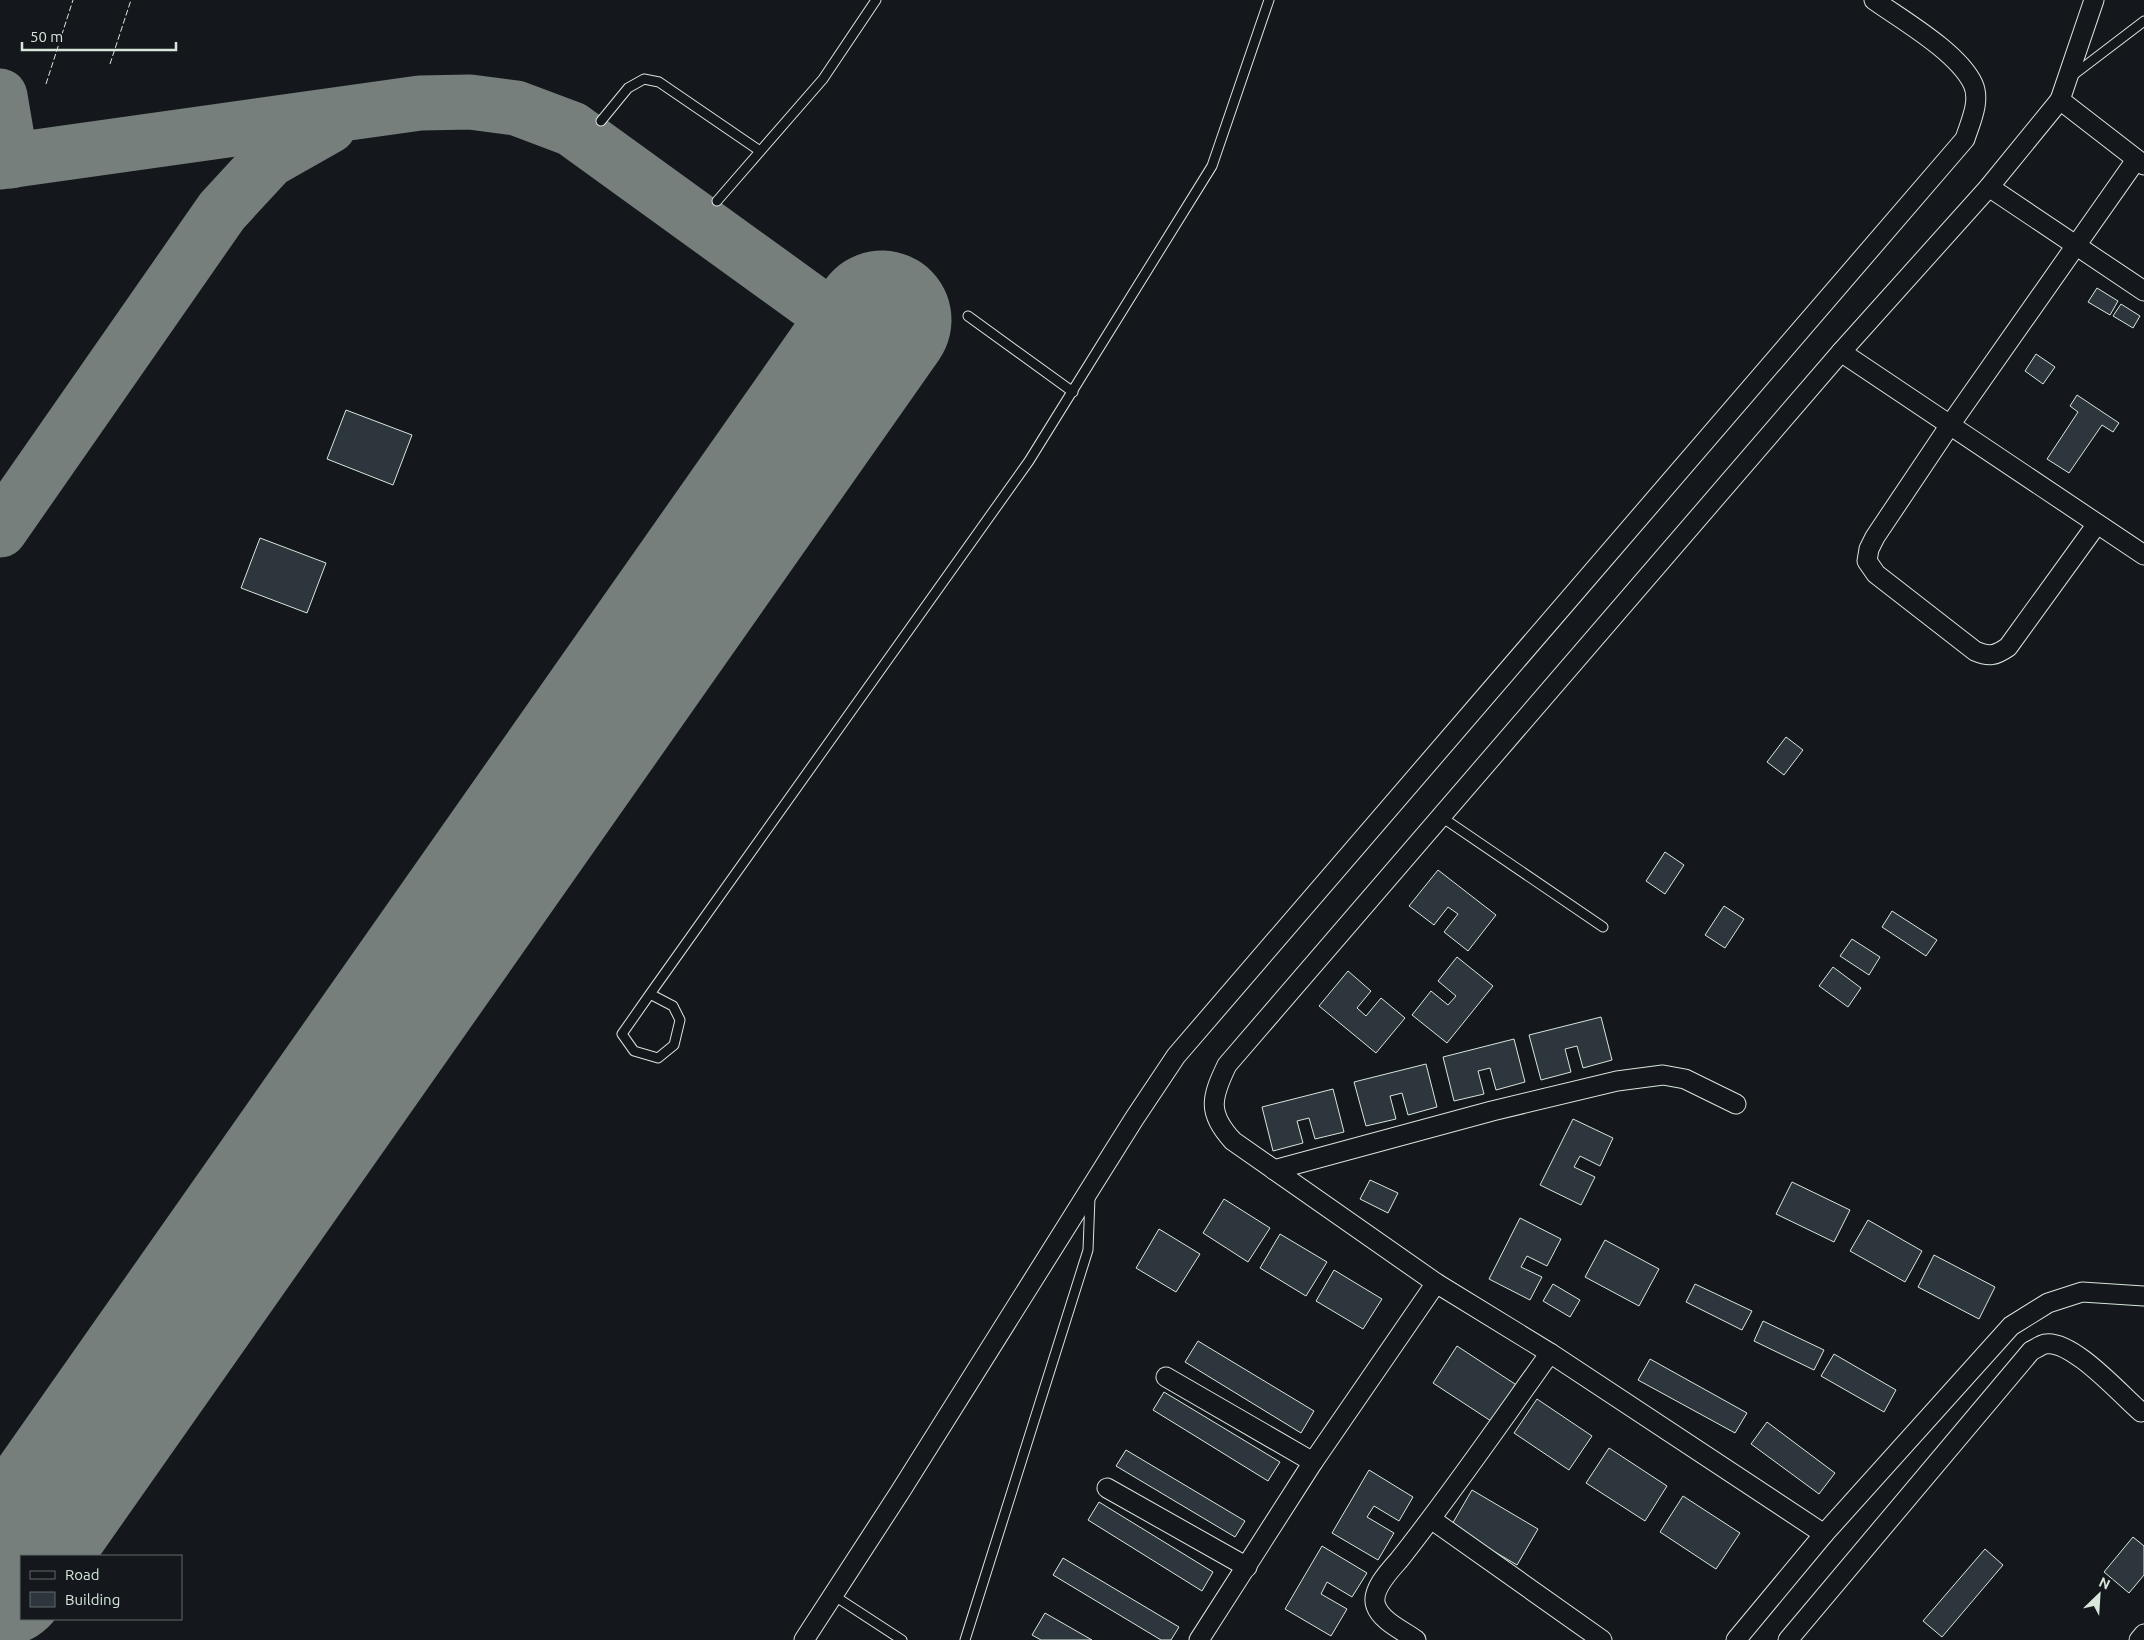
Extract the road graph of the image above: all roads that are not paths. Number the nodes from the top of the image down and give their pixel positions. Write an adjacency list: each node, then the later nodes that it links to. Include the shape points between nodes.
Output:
1 (876, 0): 9 (lane, via 823,78)
2 (1269, 0): 17 (lane, via 1212,166)
3 (1874, 0): 26 (street, via 1951,55 1974,84 1976,105 1965,139 1176,1056)
4 (2094, 0): 6 (street)
5 (2144, 21): 6 (lane)
6 (2067, 79): 7 (street)
7 (2060, 100): 10 (street); 11 (street)
8 (601, 122): 9 (lane, via 628,88 644,79 659,82)
9 (760, 151): 12 (lane)
10 (2140, 163): 13 (street)
11 (1989, 187): 13 (street); 16 (street)
12 (716, 201)
13 (2077, 246): 14 (street); 18 (street)
14 (2144, 292)
15 (968, 316): 17 (lane)
16 (1841, 352): 18 (street); 21 (street)
17 (1073, 392): 23 (lane, via 1029,461)
18 (1950, 425): 19 (street); 19 (street, via 1875,537 1867,560 1876,574 1975,651 1986,656 1997,655 2008,647)
19 (2097, 524): 20 (street)
20 (2143, 551)
21 (1440, 816): 22 (lane); 25 (street, via 1227,1065 1217,1084 1214,1108 1218,1125 1233,1141)
22 (1603, 927)
23 (650, 994): 23 (lane, via 622,1034 634,1051 658,1058 674,1045 680,1020 673,1006)
24 (1736, 1104): 25 (street, via 1685,1079 1663,1075 1617,1081)
25 (1274, 1170): 27 (street)
26 (1090, 1188): 37 (street); 41 (lane, via 1088,1250)
27 (1436, 1283): 29 (street); 32 (street)
28 (2144, 1296): 35 (street, via 2082,1292 2048,1303 2012,1326)
29 (1550, 1353): 34 (street); 35 (street)
30 (1166, 1377): 32 (street)
31 (2141, 1412): 46 (street, via 2076,1354 2060,1346 2045,1344 2031,1351)
32 (1313, 1462): 36 (street)
33 (1107, 1488): 36 (street)
34 (1431, 1519): 43 (street, via 1385,1577 1376,1595 1376,1606 1385,1618); 44 (street)
35 (1824, 1534): 45 (street)
36 (1247, 1567): 42 (street)
37 (833, 1595): 39 (street); 40 (lane)
38 (2144, 1634): 47 (street)
39 (804, 1640)
40 (902, 1640)
41 (965, 1640)
42 (1200, 1640)
43 (1416, 1640)
44 (1602, 1640)
45 (1736, 1640)
46 (1788, 1640)
47 (2139, 1640)

